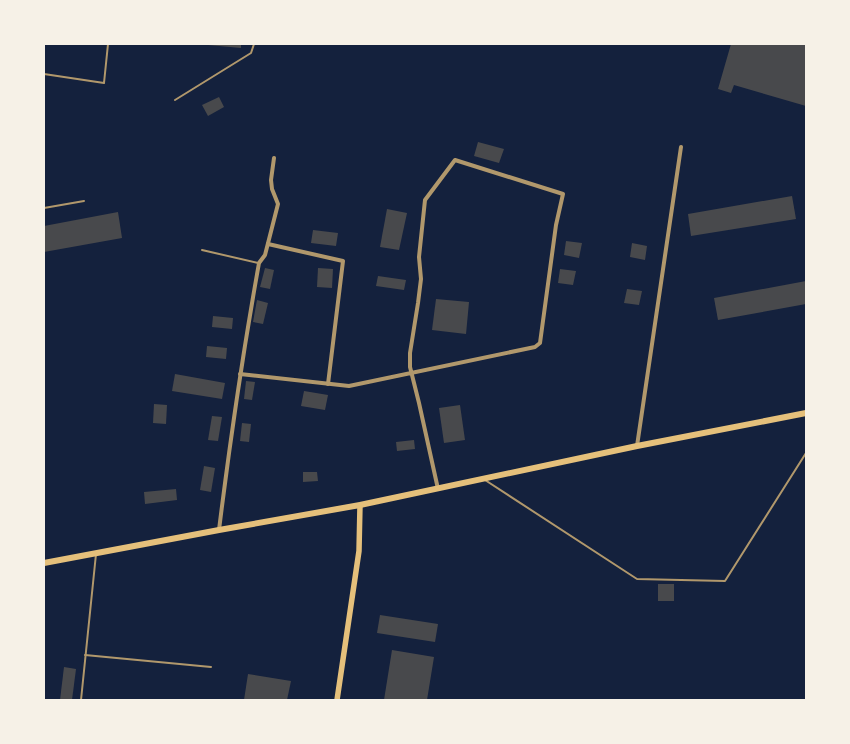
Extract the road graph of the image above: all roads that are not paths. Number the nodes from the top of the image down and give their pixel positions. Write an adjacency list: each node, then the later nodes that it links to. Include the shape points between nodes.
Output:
1 (108, 44): 3 (lane, via 104,83)
2 (254, 44): 4 (lane, via 251,53)
3 (44, 74)
4 (175, 100)
5 (681, 147): 16 (street)
6 (274, 158): 9 (street, via 271,184 278,204)
7 (84, 201): 8 (lane)
8 (44, 208)
9 (268, 244): 11 (street); 14 (street, via 343,261)
10 (202, 250): 11 (lane)
11 (259, 264): 12 (street)
12 (240, 374): 14 (street); 21 (street)
13 (412, 374): 13 (street, via 535,347 540,343 556,224 563,194 455,160 425,200 420,256 421,279 410,353); 14 (street, via 349,386); 19 (street)
14 (328, 384)
15 (806, 413): 16 (main road)
16 (637, 446): 18 (main road)
17 (806, 453): 18 (lane, via 725,581 637,579)
18 (483, 479): 19 (main road)
19 (438, 489): 20 (main road)
20 (360, 505): 21 (main road); 27 (main road, via 359,551)
21 (219, 530): 22 (main road)
22 (96, 553): 23 (main road); 24 (lane)
23 (44, 563)
24 (85, 654): 25 (lane); 26 (lane)
25 (211, 667)
26 (80, 700)
27 (337, 700)

